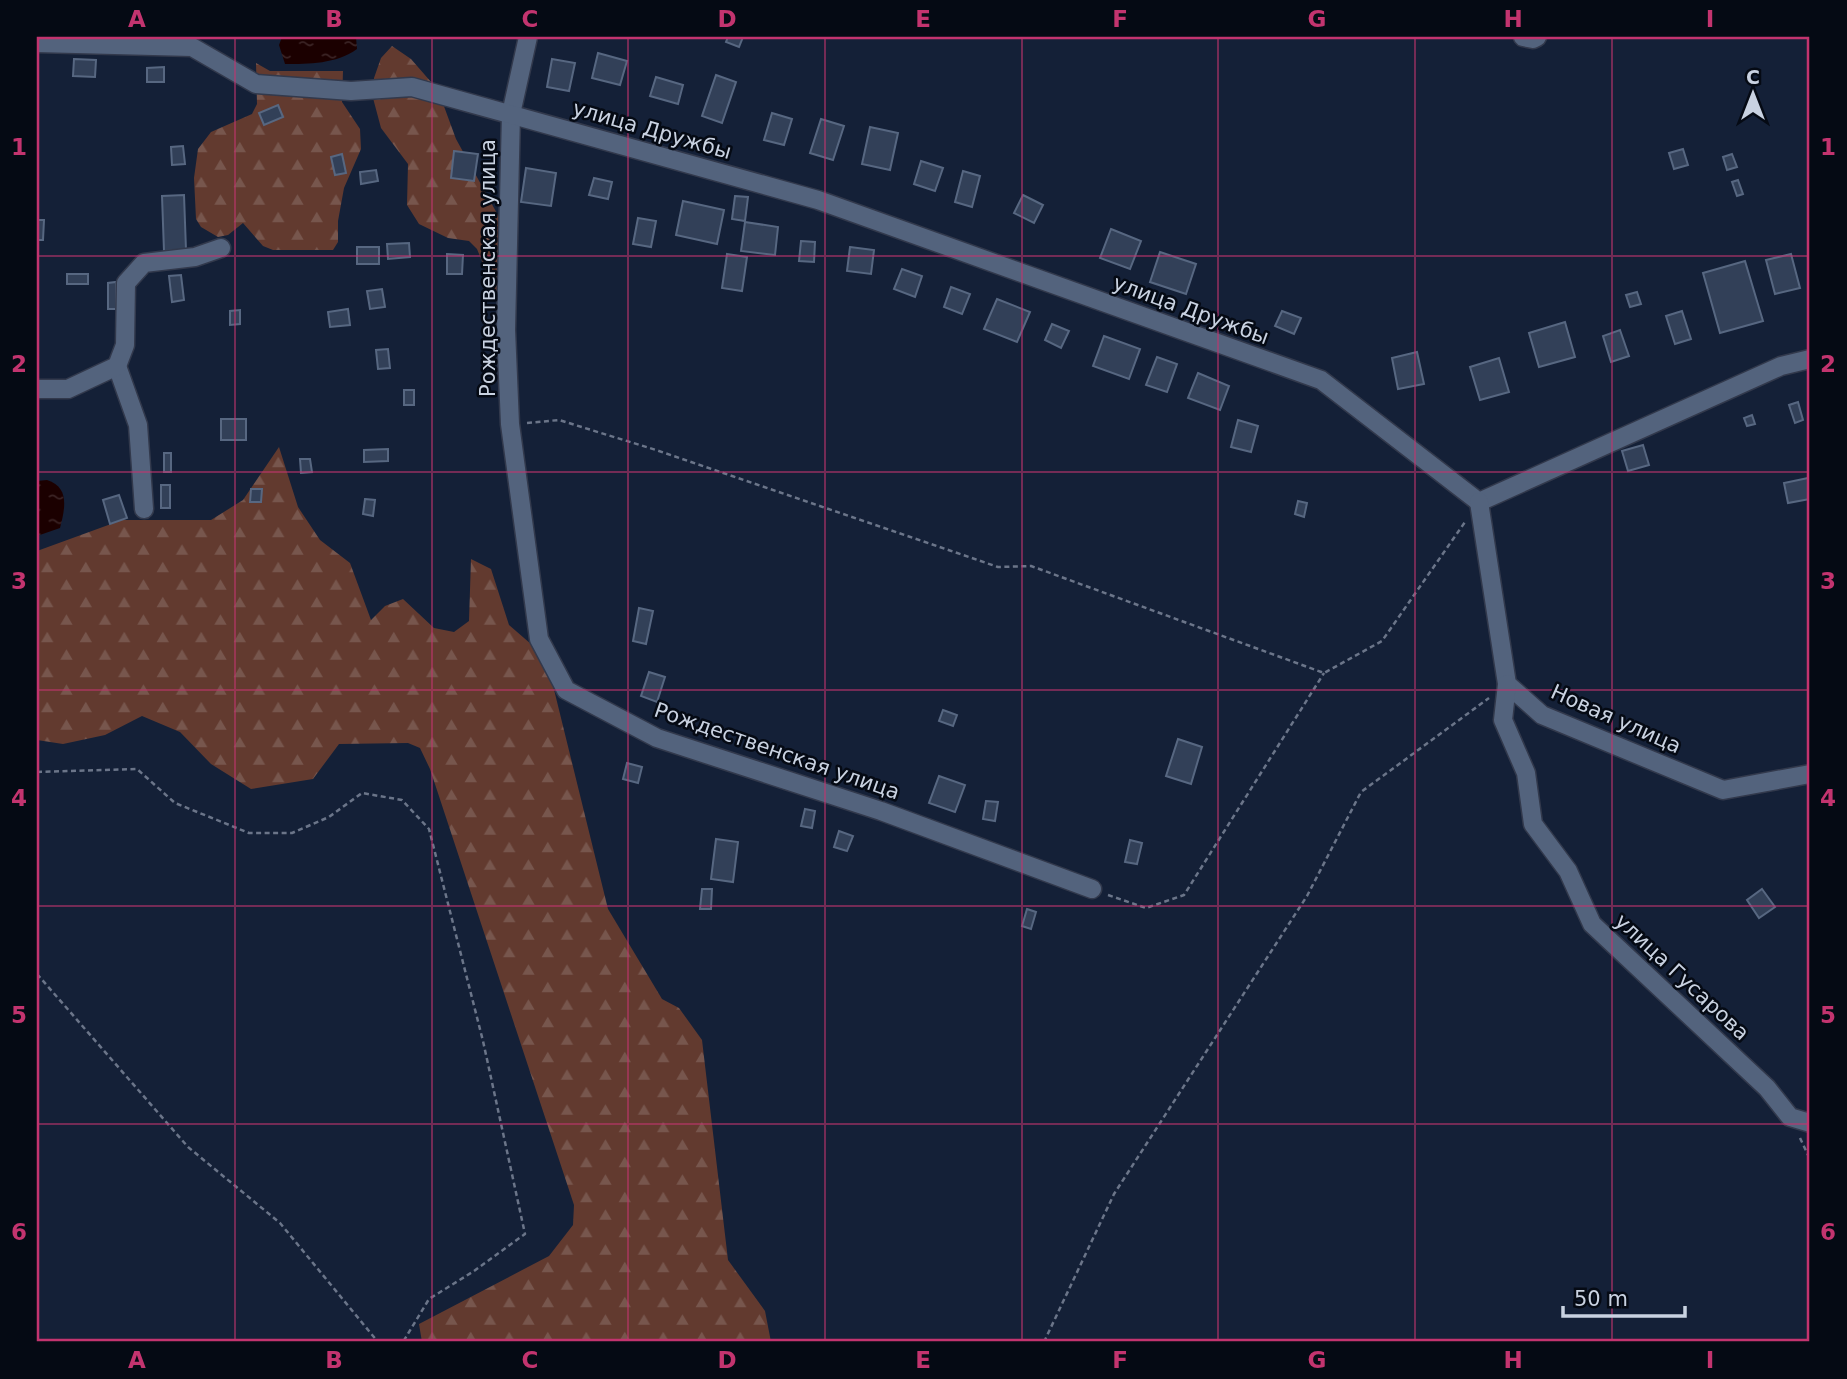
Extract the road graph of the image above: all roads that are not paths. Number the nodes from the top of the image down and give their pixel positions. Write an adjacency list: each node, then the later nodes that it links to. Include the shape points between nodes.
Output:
1 (528, 37): 6 (street, Рождественская улица)
2 (1523, 37): 3 (street)
3 (1537, 37)
4 (192, 42): 5 (street); 6 (street, улица Дружбы, via 256,84 351,91 412,87)
5 (37, 43)
6 (511, 114): 11 (street, улица Дружбы, via 818,200 1321,380); 15 (street, Рождественская улица, via 506,330 510,424 539,639 566,690 657,738 881,811)
7 (221, 248): 9 (street, via 195,257 144,263 126,283 125,345)
8 (1810, 359): 11 (street, via 1781,366)
9 (117, 366): 10 (street, via 68,389); 12 (street, via 138,425)
10 (37, 389)
11 (1479, 502): 13 (street)
12 (144, 509)
13 (1507, 684): 14 (street, Новая улица, via 1542,715 1723,790); 16 (street, улица Гусарова, via 1503,720 1525,774 1533,824 1568,871 1592,925 1767,1088 1790,1116)
14 (1810, 774)
15 (1092, 889)
16 (1810, 1123)

